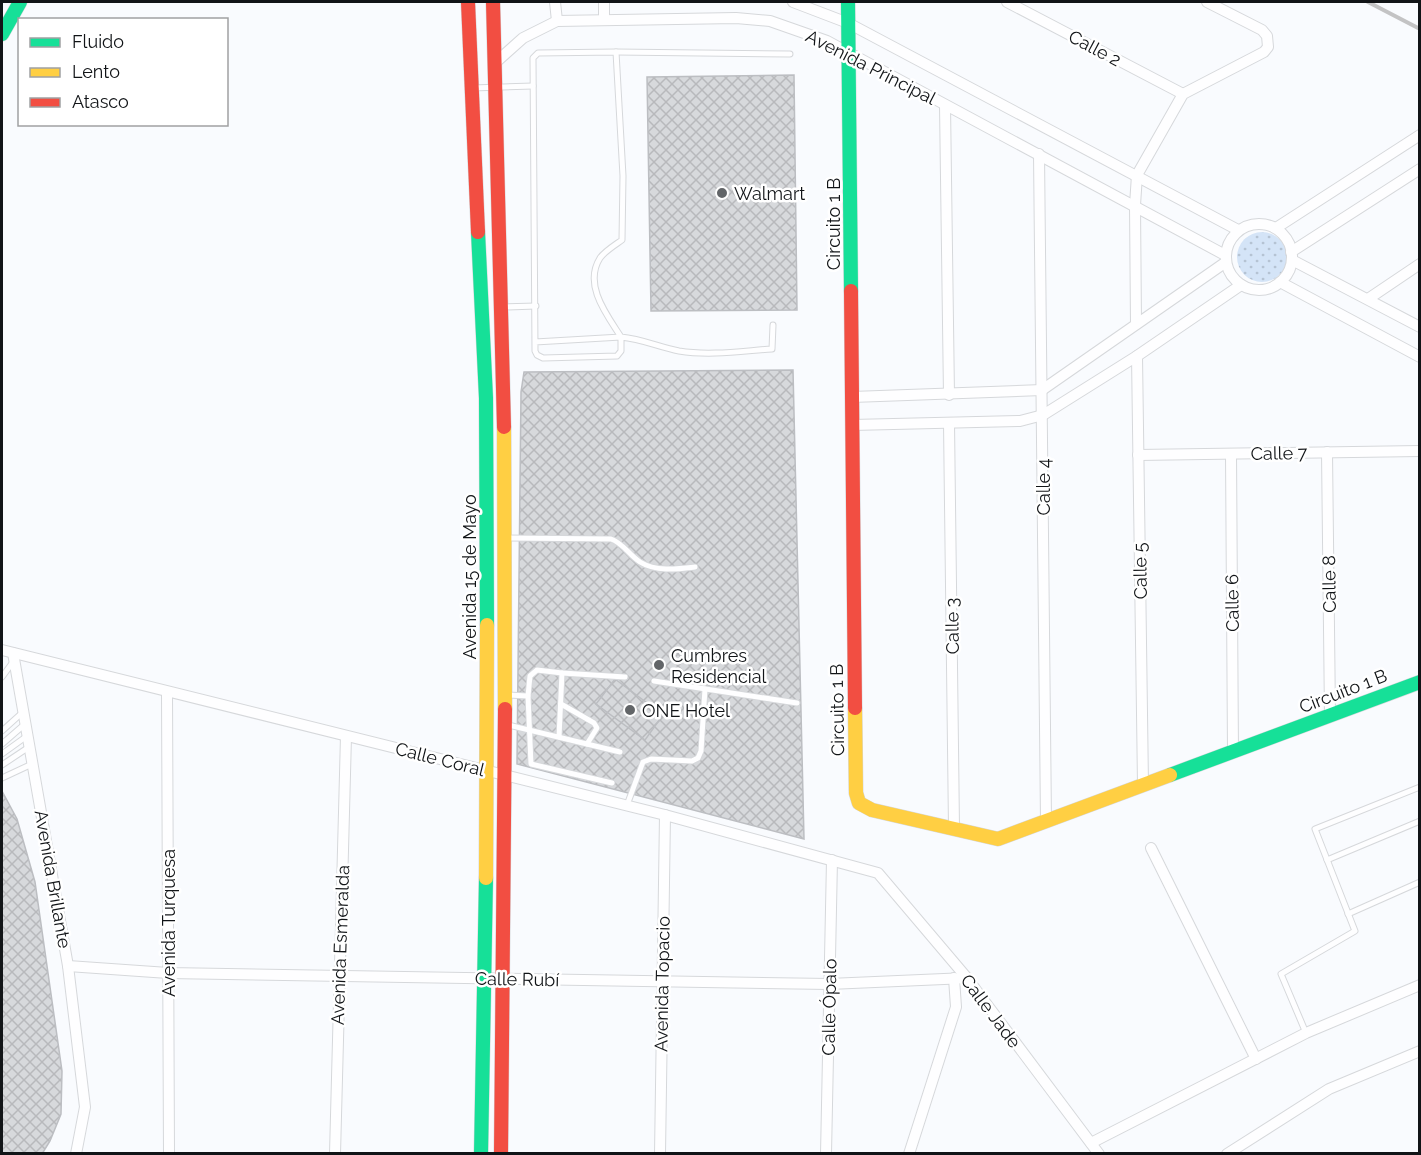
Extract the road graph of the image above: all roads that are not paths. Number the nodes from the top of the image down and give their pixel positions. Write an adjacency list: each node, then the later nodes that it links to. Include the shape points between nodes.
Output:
1 (20, 2): 13 (main road)
2 (468, 2): 20 (main road, Avenida 15 de Mayo)
3 (493, 2): 17 (main road, Avenida 15 de Mayo)
4 (555, 2): 11 (street)
5 (603, 2): 10 (street)
6 (793, 2): 12 (street, Avenida Principal)
7 (848, 2): 12 (main road, Circuito 1 B)
8 (1007, 2): 21 (street, Calle 2)
9 (1207, 2): 21 (street, via 1262,30 1268,36 1268,47)
10 (604, 20): 11 (street, Avenida Principal); 15 (street, Avenida Principal, via 770,21)
11 (557, 21): 17 (street, Avenida Principal, via 523,38)
12 (848, 23): 15 (main road, Circuito 1 B); 26 (street, Avenida Principal)
13 (2, 34)
14 (616, 52): 16 (lane); 18 (lane, via 538,53 533,58); 41 (lane, via 622,240 601,256 594,271 598,301)
15 (849, 53): 22 (street, Avenida Principal); 48 (main road, Circuito 1 B)
16 (790, 54)
17 (495, 63): 19 (main road, Avenida 15 de Mayo)
18 (533, 86): 19 (lane); 36 (lane)
19 (496, 87): 20 (lane); 37 (main road, Avenida 15 de Mayo)
20 (471, 88): 49 (main road, Avenida 15 de Mayo)
21 (1183, 94): 26 (street)
22 (945, 105): 24 (street, Avenida Principal); 46 (street)
23 (1419, 135): 28 (street)
24 (1039, 154): 27 (street, Avenida Principal); 45 (street, Calle 4)
25 (1419, 169): 30 (street)
26 (1137, 175): 27 (street); 29 (street, Avenida Principal)
27 (1135, 205): 31 (street, Avenida Principal); 38 (street)
28 (1276, 228): 29 (street, via 1254,223); 30 (street, via 1285,236)
29 (1238, 230): 31 (street, via 1228,243)
30 (1292, 256): 33 (street, via 1290,268); 35 (street)
31 (1225, 258): 34 (street, via 1231,275); 38 (street)
32 (1419, 264): 35 (street)
33 (1280, 282): 34 (street, via 1256,290); 44 (street)
34 (1241, 285): 43 (street)
35 (1368, 299): 40 (street)
36 (536, 306): 37 (lane); 42 (lane)
37 (502, 307): 47 (main road, Avenida 15 de Mayo)
38 (1136, 324): 45 (street)
39 (773, 325): 41 (lane, via 772,349 678,351 643,339)
40 (1419, 327)
41 (621, 337): 42 (lane); 42 (lane, via 617,356 543,358 537,355)
42 (535, 342)
43 (1137, 356): 50 (street); 56 (street, Calle 5)
44 (1419, 357)
45 (1042, 390): 46 (street); 50 (street, Calle 4)
46 (949, 395): 48 (street)
47 (504, 396): 49 (main road); 57 (main road, Avenida 15 de Mayo)
48 (852, 397): 52 (main road, Circuito 1 B)
49 (486, 398): 87 (main road, Avenida 15 de Mayo)
50 (1042, 415): 51 (street, via 1020,421); 95 (street, Calle 4)
51 (949, 423): 52 (street); 97 (street, Calle 3)
52 (852, 425): 97 (main road, Circuito 1 B, via 856,793 859,803 872,810)
53 (1419, 451): 54 (street, Calle 7)
54 (1328, 452): 55 (street, Calle 7); 72 (street, Calle 8)
55 (1231, 454): 56 (street, Calle 7); 83 (street, Calle 6)
56 (1138, 455): 91 (street, Calle 5)
57 (506, 538): 58 (lane, via 611,539 653,568); 67 (main road, Avenida 15 de Mayo)
58 (695, 567)
59 (9, 654): 61 (lane); 66 (street, Calle Coral); 71 (street, Avenida Brillante)
60 (562, 673): 62 (lane); 68 (lane, via 533,671); 70 (lane)
61 (2, 677)
62 (625, 677)
63 (654, 681): 65 (lane)
64 (1419, 682): 72 (main road, Circuito 1 B)
65 (705, 689): 69 (lane); 93 (lane, via 698,758 643,762)
66 (167, 692): 77 (street, Calle Coral); 105 (street, Avenida Turquesa)
67 (506, 695): 68 (lane); 74 (main road, Avenida 15 de Mayo)
68 (528, 696): 76 (lane)
69 (797, 703)
70 (561, 704): 78 (lane); 81 (lane, via 594,723 597,728)
71 (23, 712): 73 (street, Avenida Brillante); 75 (lane)
72 (1330, 716): 83 (main road, Circuito 1 B)
73 (25, 724): 79 (street, Avenida Brillante); 80 (lane)
74 (507, 725): 76 (lane); 88 (main road, Avenida 15 de Mayo)
75 (2, 732)
76 (532, 732): 78 (lane); 90 (lane, via 531,764)
77 (346, 736): 87 (street, Calle Coral); 106 (street, Avenida Esmeralda)
78 (559, 737): 81 (lane)
79 (28, 741): 84 (lane); 85 (street, Avenida Brillante); 86 (lane)
80 (2, 744)
81 (587, 744): 82 (lane)
82 (620, 752)
83 (1233, 752): 91 (main road, Circuito 1 B)
84 (2, 754)
85 (32, 764): 89 (lane); 104 (street, Avenida Brillante)
86 (2, 765)
87 (488, 771): 88 (street, Calle Coral); 107 (main road, Avenida 15 de Mayo)
88 (507, 776): 93 (street, Calle Coral); 108 (main road, Avenida 15 de Mayo)
89 (2, 778)
90 (612, 783)
91 (1143, 785): 95 (main road, Circuito 1 B)
92 (1419, 787): 100 (lane, via 1315,829)
93 (626, 807): 94 (street, Calle Coral)
94 (665, 815): 99 (street, Calle Coral); 111 (street, Avenida Topacio)
95 (1046, 821): 97 (main road, Circuito 1 B, via 998,839)
96 (1419, 821): 100 (lane)
97 (954, 828)
98 (1150, 849): 116 (street)
99 (832, 860): 101 (street, Calle Coral); 112 (street, Calle Ópalo)
100 (1327, 860): 103 (lane)
101 (878, 873): 110 (street, Calle Jade)
102 (1419, 882): 103 (lane)
103 (1348, 914): 114 (lane, via 1355,931 1281,974)
104 (68, 966): 105 (street, Calle Rubí); 118 (street, Avenida Brillante, via 86,1107)
105 (168, 973): 106 (street, Calle Rubí); 119 (street, Avenida Turquesa)
106 (340, 976): 107 (street, Calle Rubí); 120 (street, Avenida Esmeralda)
107 (484, 978): 108 (street, Calle Rubí); 121 (main road, Avenida 15 de Mayo)
108 (504, 978): 111 (street, Calle Rubí); 122 (main road, Avenida 15 de Mayo)
109 (954, 978): 110 (street, Calle Rubí); 112 (street, Calle Rubí); 125 (street, via 956,1007)
110 (967, 978): 117 (street, Calle Jade)
111 (662, 981): 112 (street, Calle Rubí); 123 (street, Avenida Topacio)
112 (829, 984): 124 (street, Calle Ópalo)
113 (1419, 985): 114 (street)
114 (1306, 1033): 116 (street)
115 (1419, 1051): 127 (street, via 1329,1089)
116 (1256, 1059): 117 (street)
117 (1091, 1143): 126 (street, Calle Jade)
118 (76, 1154)
119 (170, 1154)
120 (335, 1154)
121 (481, 1154)
122 (501, 1154)
123 (660, 1154)
124 (826, 1154)
125 (909, 1154)
126 (1099, 1154)
127 (1227, 1154)

